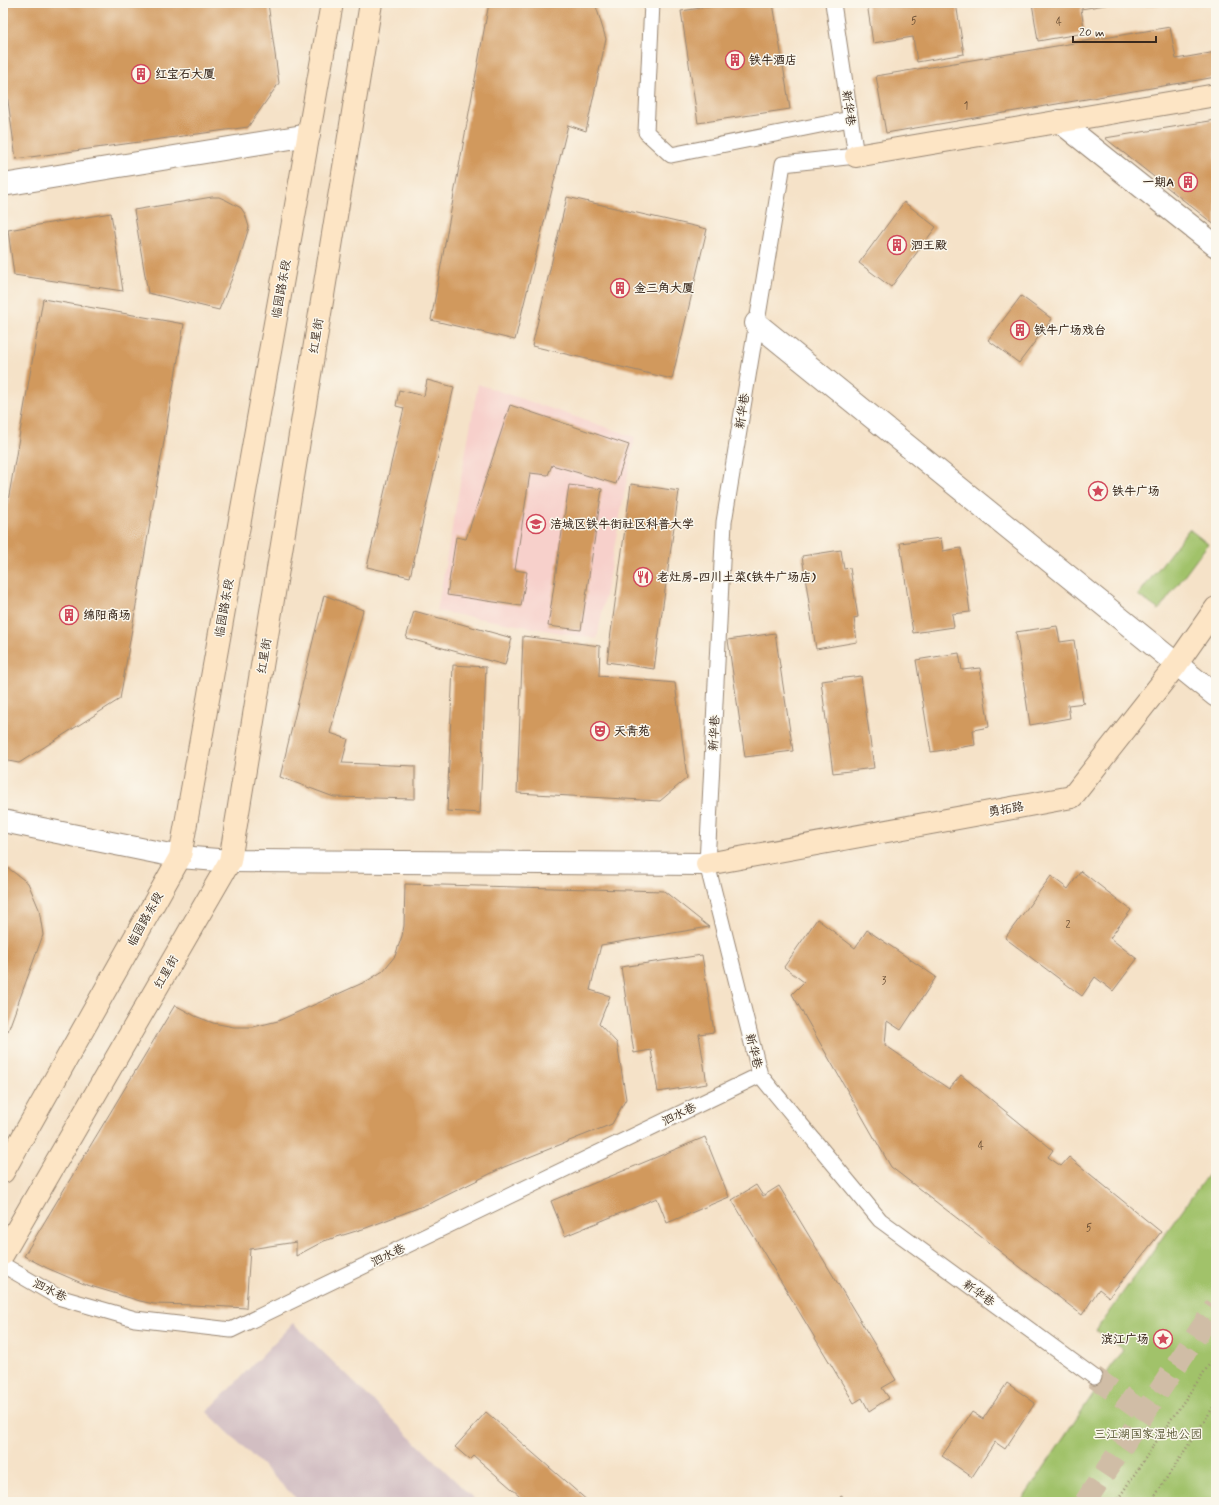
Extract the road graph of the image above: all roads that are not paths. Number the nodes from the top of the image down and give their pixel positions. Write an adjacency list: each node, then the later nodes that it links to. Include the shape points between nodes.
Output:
1 (332, 3): 8 (main road, 临园路东段)
2 (371, 3): 18 (main road, 红星街)
3 (652, 3): 6 (lane, via 646,132 671,155)
4 (833, 3): 6 (lane, 新华巷)
5 (1216, 95): 7 (main road)
6 (850, 119): 9 (lane, 新华巷)
7 (1059, 121): 9 (main road); 11 (street)
8 (309, 135): 10 (street); 17 (main road, 临园路东段)
9 (856, 156): 12 (lane, 新华巷, via 783,164)
10 (3, 185)
11 (1216, 246)
12 (756, 323): 14 (street); 19 (lane, 新华巷, via 724,522)
13 (1216, 608): 14 (main road, 勇拓路)
14 (1176, 665): 15 (street); 19 (main road, 勇拓路, via 1072,797)
15 (1216, 696)
16 (3, 821): 17 (street)
17 (180, 857): 18 (street); 21 (main road, 临园路东段)
18 (230, 861): 19 (street); 22 (main road, 红星街)
19 (707, 864): 20 (lane, 新华巷)
20 (760, 1075): 23 (lane, 泗水巷, via 231,1330 135,1319 58,1297); 24 (lane, 新华巷, via 880,1220)
21 (3, 1172)
22 (3, 1254)
23 (3, 1265)
24 (1094, 1377)

